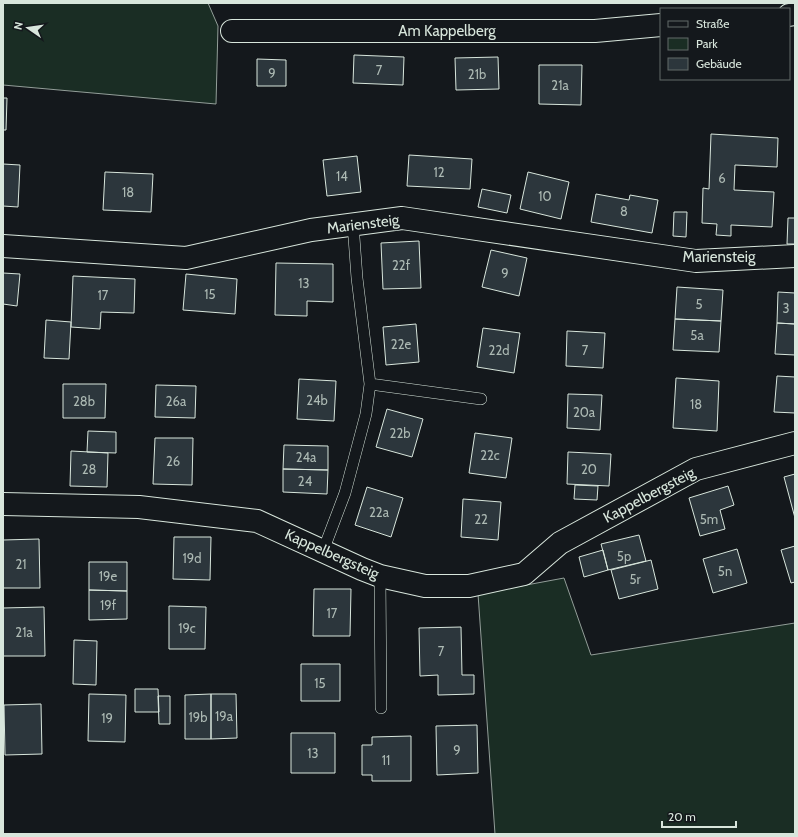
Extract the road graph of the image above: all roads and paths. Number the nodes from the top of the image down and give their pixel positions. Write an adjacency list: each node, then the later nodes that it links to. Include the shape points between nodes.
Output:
1 (660, 25): 2 (street, Am Kappelberg, via 595,31)
2 (232, 31)
3 (353, 224): 4 (street, Mariensteig, via 311,230 186,258); 5 (street, Mariensteig, via 402,218 696,261); 6 (lane)
4 (3, 246)
5 (795, 256)
6 (370, 384): 7 (lane); 10 (lane, via 366,414 345,493)
7 (481, 399)
8 (795, 443): 11 (street, Kappelbergsteig, via 696,469 560,543 524,574 469,586 425,586)
9 (3, 504): 10 (street, Kappelbergsteig, via 139,506 256,521)
10 (323, 551): 11 (street, Kappelbergsteig)
11 (380, 576): 12 (lane)
12 (381, 708)

